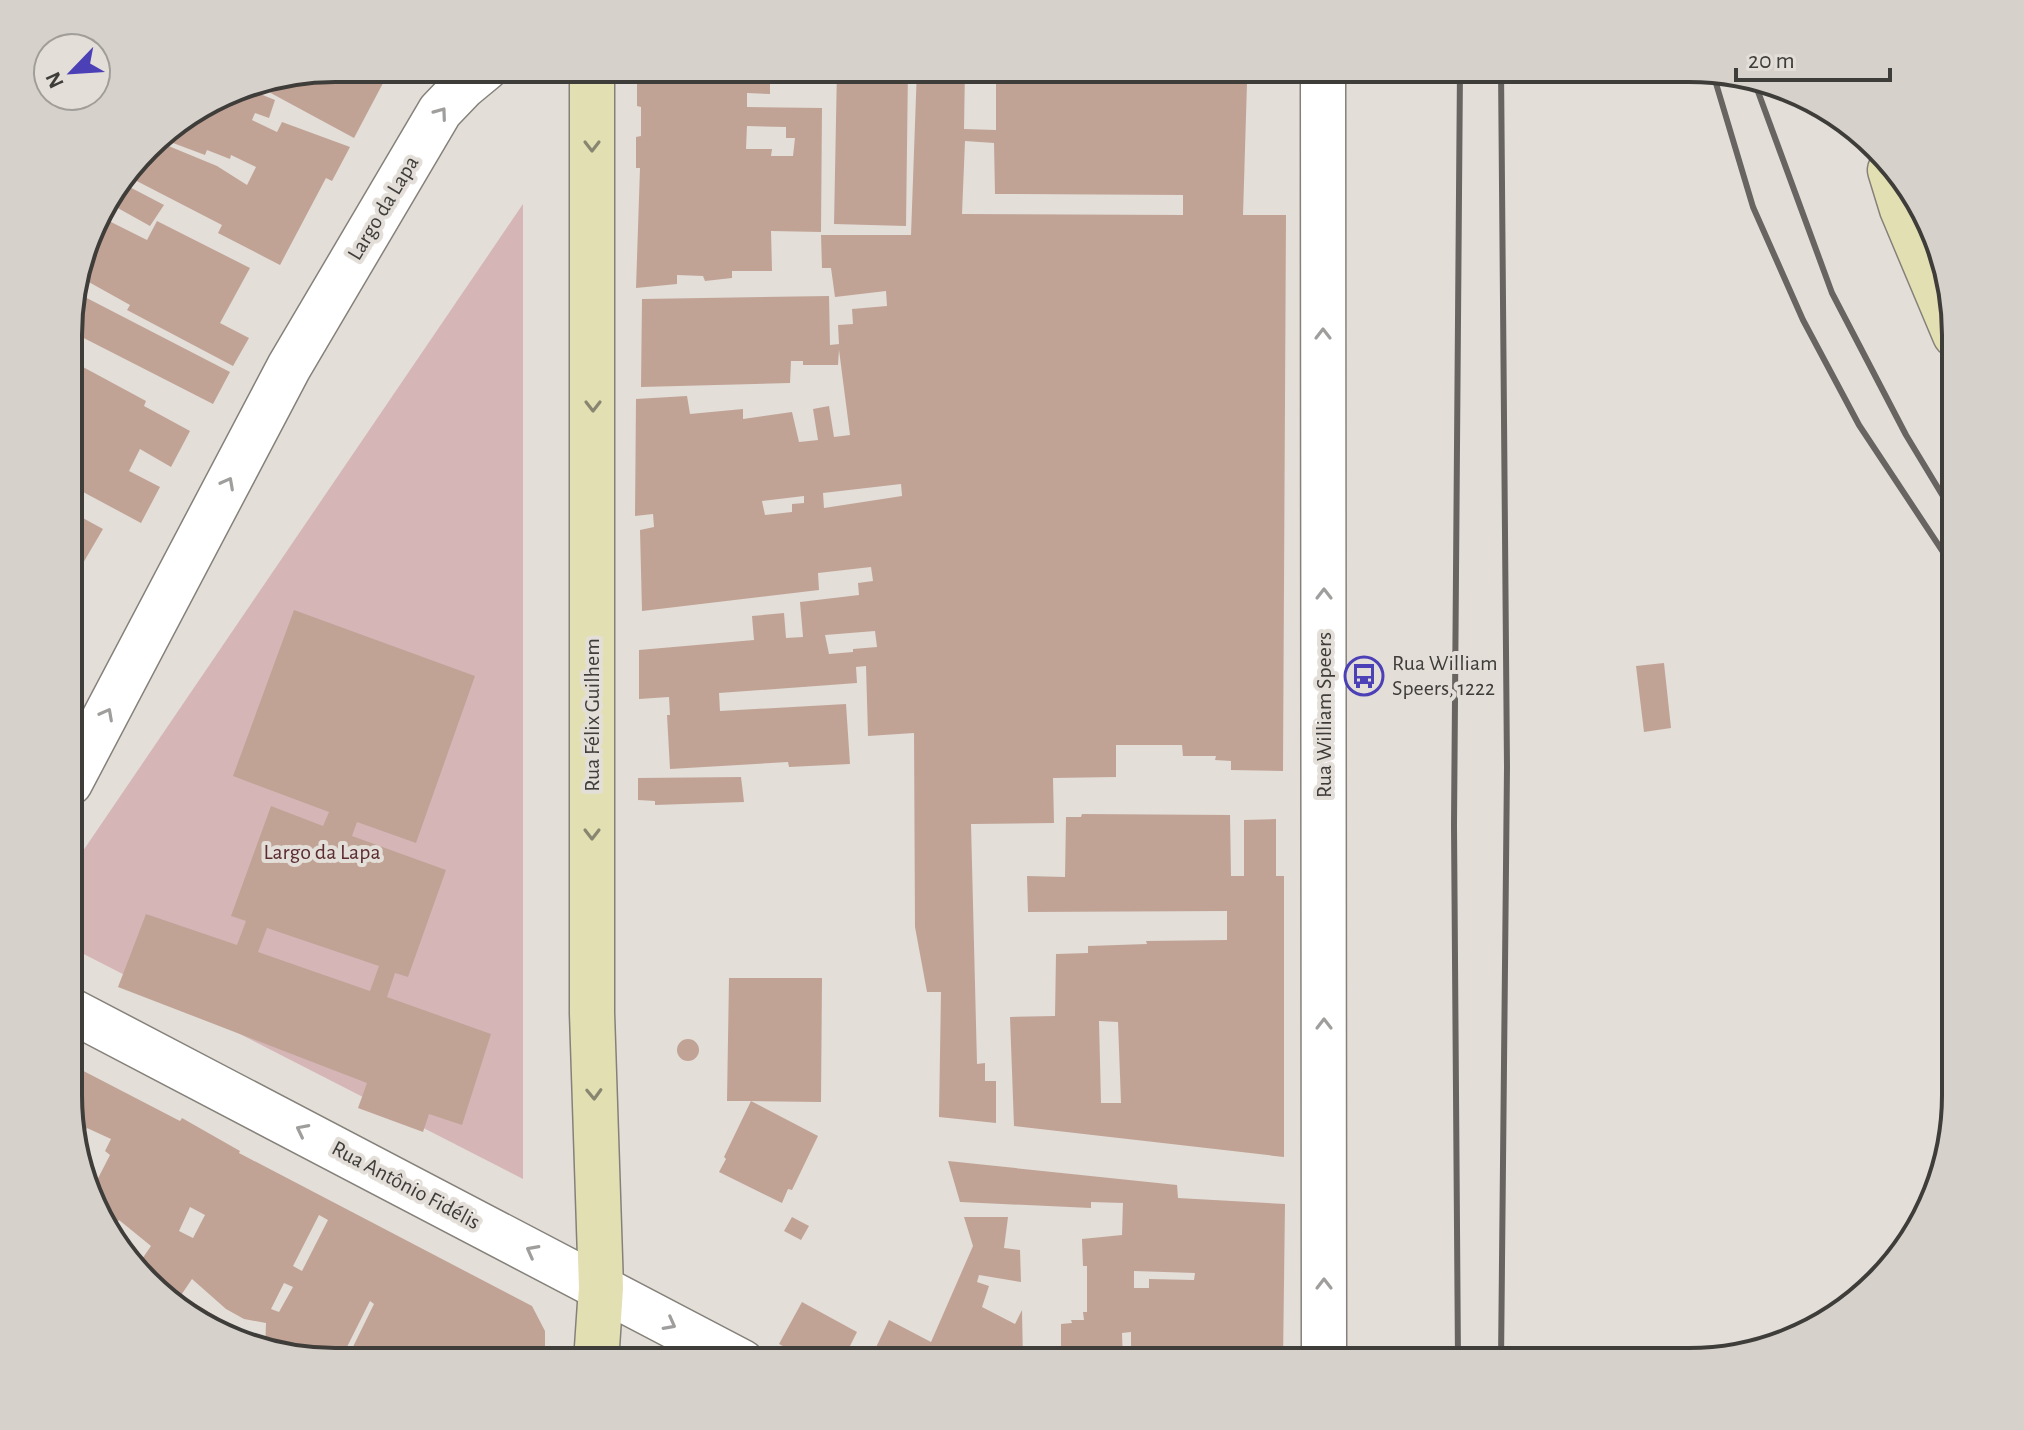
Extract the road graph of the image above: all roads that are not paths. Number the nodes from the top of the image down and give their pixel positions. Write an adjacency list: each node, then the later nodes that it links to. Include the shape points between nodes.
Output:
1 (469, 82): 6 (street, Largo da Lapa, one-way to 1, via 289,367 440,111)
2 (592, 82): 8 (street, Rua Félix Guilhem, one-way to 8, via 592,1013)
3 (1323, 83): 11 (street, Rua William Speers, one-way to 3)
4 (1896, 191): 5 (street)
5 (1939, 296)
6 (83, 759)
7 (83, 1017): 8 (street, Rua Antônio Fidélis, one-way to 7)
8 (601, 1288): 9 (street, Rua Félix Guilhem); 10 (street, Rua Antônio Fidélis, one-way to 10)
9 (597, 1347)
10 (714, 1347)
11 (1324, 1348)

